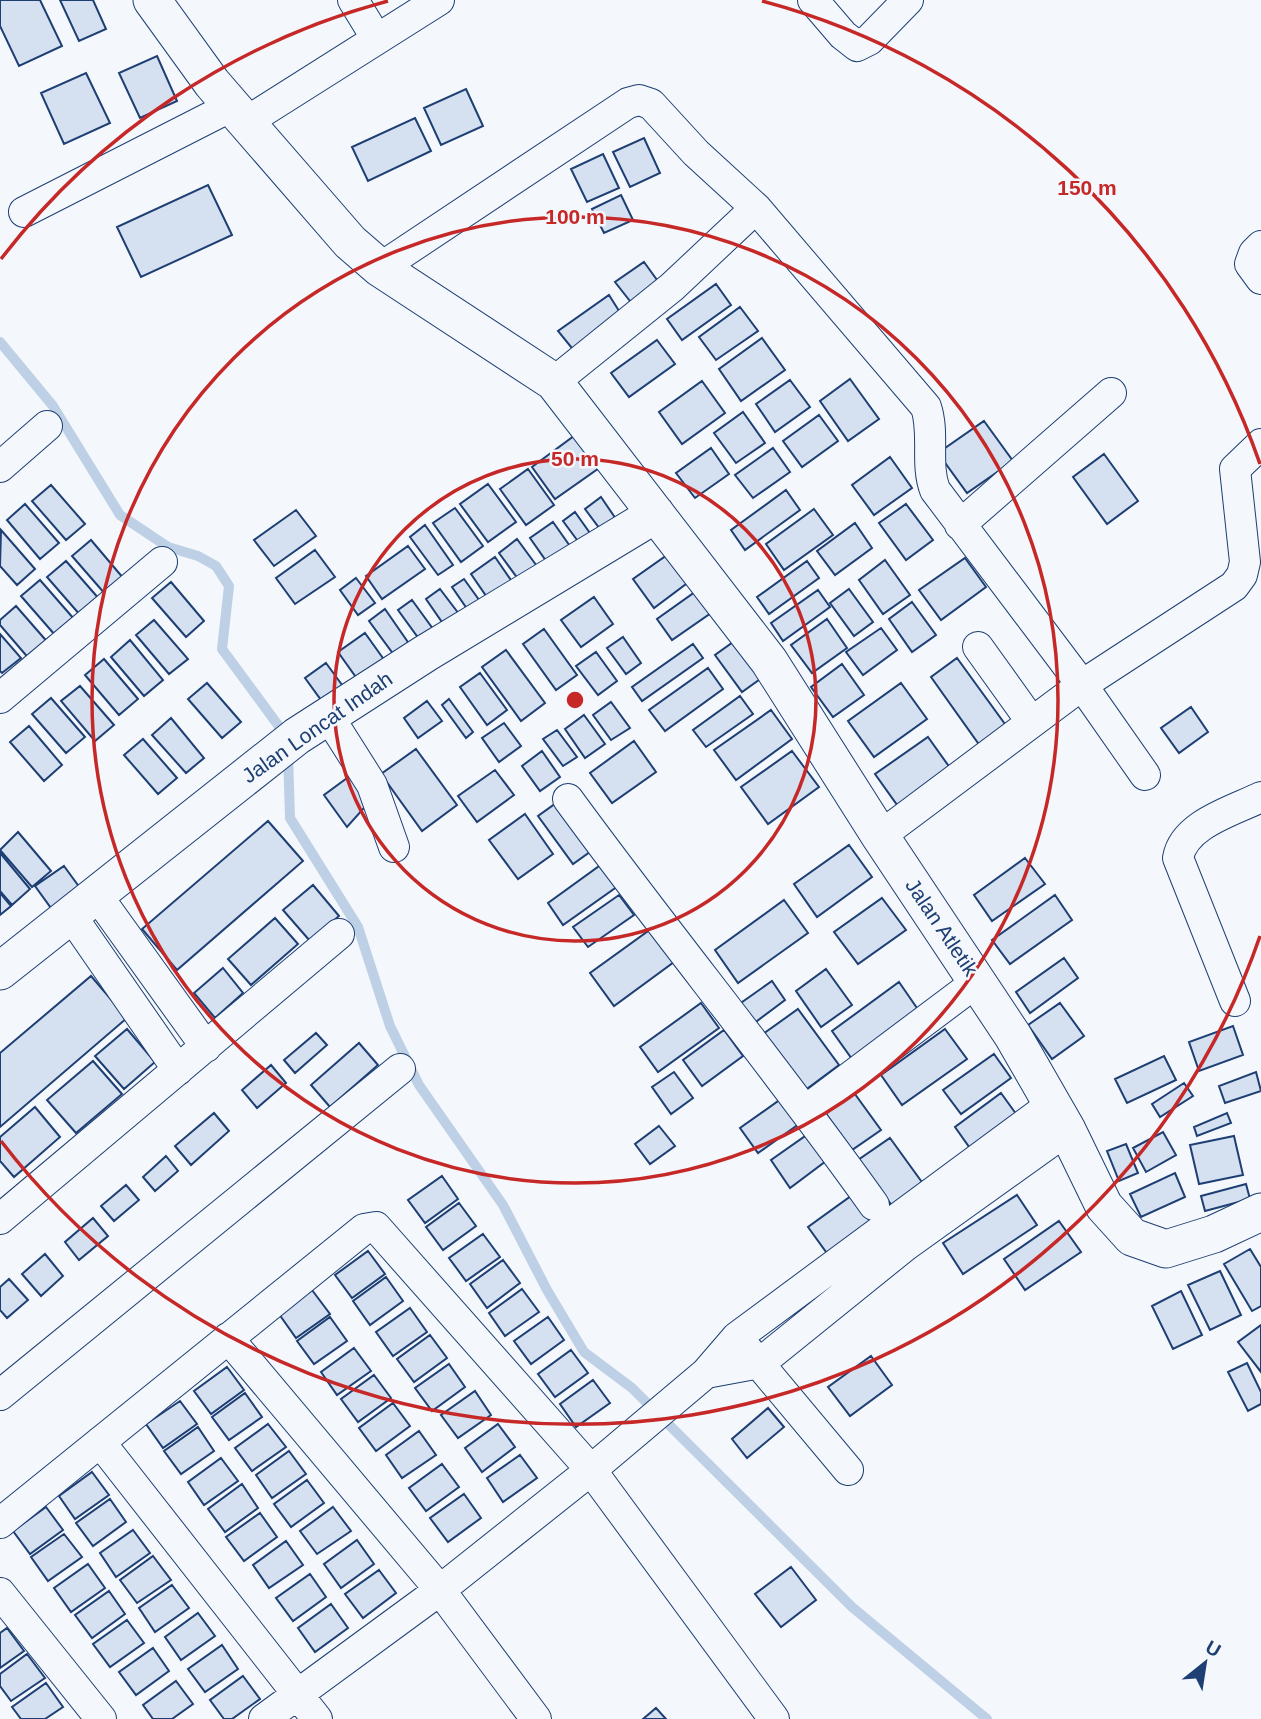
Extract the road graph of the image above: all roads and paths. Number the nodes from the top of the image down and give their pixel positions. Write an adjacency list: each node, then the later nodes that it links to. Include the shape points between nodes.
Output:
1 (152, 0): 8 (street, Jalan Atletik)
2 (353, 0): 7 (street)
3 (421, 0): 7 (street)
4 (439, 0): 8 (street)
5 (813, 0): 6 (street, via 857,46 869,40)
6 (908, 0)
7 (372, 31): 8 (street)
8 (239, 114): 10 (street); 12 (street, Jalan Atletik, via 350,242)
9 (756, 208): 12 (street, via 651,104 639,100 575,136); 14 (street, via 672,287); 20 (street, via 926,407 931,478)
10 (24, 212)
11 (1261, 246): 13 (street, via 1250,264)
12 (380, 268): 14 (street, Jalan Atletik)
13 (1261, 279)
14 (554, 382): 19 (street, Jalan Atletik)
15 (1111, 393): 20 (street)
16 (47, 426): 18 (street)
17 (1257, 448): 23 (street, via 1235,469 1245,562 1234,586)
18 (0, 467)
19 (656, 514): 25 (street, Jalan Loncat Indah); 30 (street, Jalan Atletik, via 769,661)
20 (960, 525): 23 (street)
21 (162, 562): 24 (street)
22 (978, 647): 26 (street)
23 (1082, 685): 26 (street); 27 (street)
24 (0, 698)
25 (329, 717): 31 (street, via 372,785); 32 (street, Jalan Loncat Indah, via 287,744)
26 (1031, 721): 30 (street)
27 (1145, 775)
28 (1261, 797): 36 (street, via 1193,831 1180,846 1178,858)
29 (568, 799): 40 (street)
30 (880, 836): 35 (street, Jalan Atletik)
31 (394, 847)
32 (83, 904): 34 (street, Jalan Loncat Indah); 37 (street); 39 (street)
33 (338, 934): 37 (street)
34 (0, 971)
35 (978, 981): 40 (street); 41 (street, Jalan Atletik)
36 (1235, 1000)
37 (206, 1047): 39 (street)
38 (400, 1069): 49 (street)
39 (178, 1070): 44 (street)
40 (806, 1110): 42 (street)
41 (1059, 1118): 43 (street, Jalan Atletik, via 1104,1206 1132,1237 1149,1245 1166,1249); 45 (street); 47 (street)
42 (874, 1205)
43 (1261, 1212)
44 (0, 1219)
45 (737, 1337): 47 (street); 48 (street)
46 (228, 1338): 50 (street); 51 (street, via 364,1229 376,1227); 54 (street)
47 (760, 1363): 48 (street); 52 (street)
48 (706, 1373): 51 (street)
49 (0, 1395)
50 (100, 1443): 53 (street); 56 (street)
51 (591, 1470): 54 (street); 61 (street)
52 (848, 1470)
53 (0, 1523)
54 (440, 1590): 56 (street); 60 (street)
55 (0, 1593): 57 (street)
56 (298, 1694): 58 (street); 59 (street)
57 (102, 1719)
58 (264, 1719)
59 (317, 1719)
60 (536, 1719)
61 (774, 1719)

